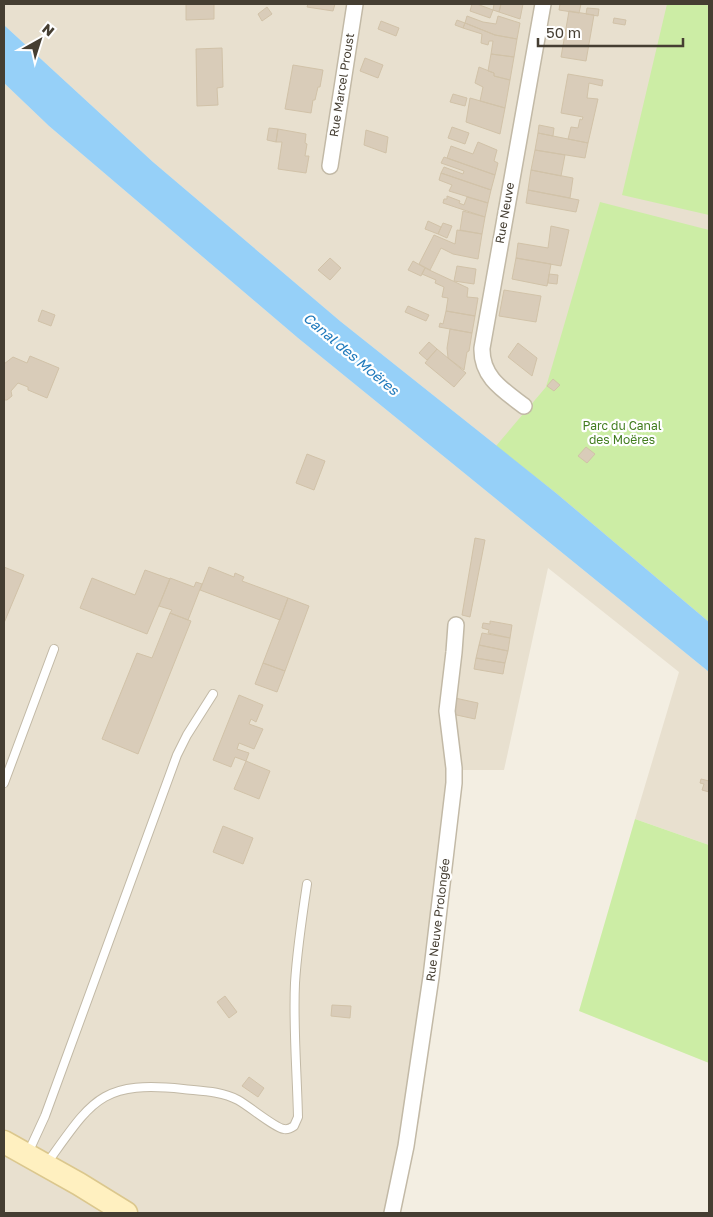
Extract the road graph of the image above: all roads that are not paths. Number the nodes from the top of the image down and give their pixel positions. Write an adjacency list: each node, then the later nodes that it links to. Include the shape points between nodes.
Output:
1 (355, 4): 3 (street, Rue Marcel Proust)
2 (543, 4): 4 (street, Rue Neuve, via 482,348 482,363 488,375)
3 (330, 166)
4 (524, 406)
5 (456, 625): 13 (street, Rue Neuve Prolongée, via 447,711 454,783 430,987 406,1146)
6 (54, 649): 8 (lane)
7 (213, 694): 11 (lane, via 177,755 45,1116)
8 (4, 783)
9 (307, 884): 11 (lane, via 295,980 298,1117 294,1126 280,1128 252,1108 222,1094 167,1087 128,1088 90,1106)
10 (4, 1142): 11 (main road)
11 (36, 1160): 12 (main road)
12 (126, 1213)
13 (392, 1213)

